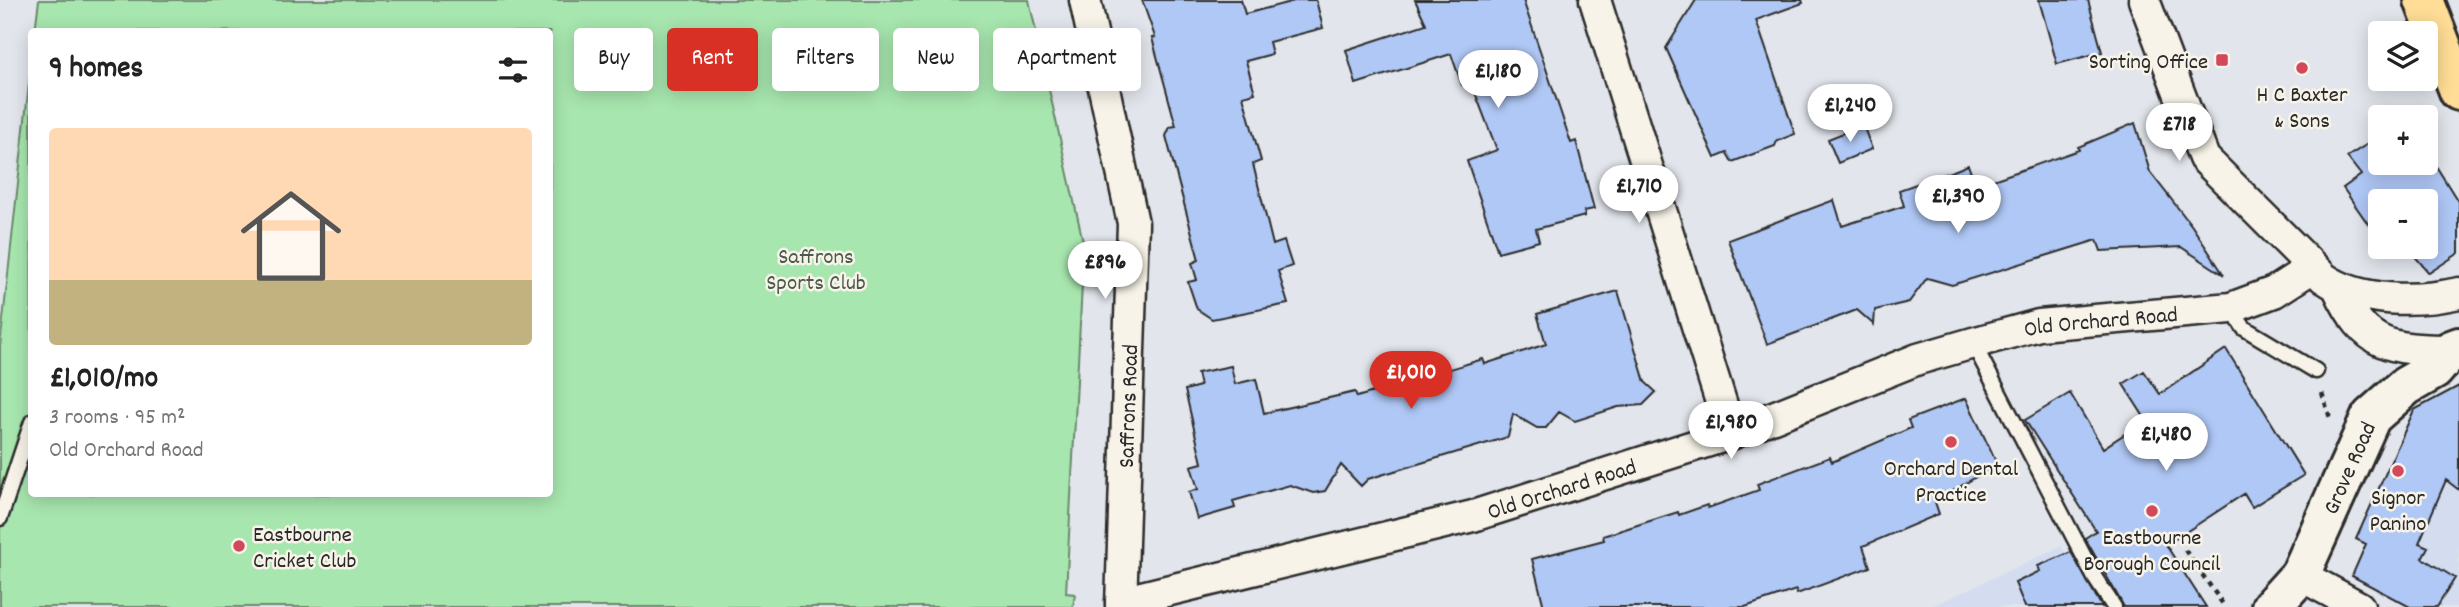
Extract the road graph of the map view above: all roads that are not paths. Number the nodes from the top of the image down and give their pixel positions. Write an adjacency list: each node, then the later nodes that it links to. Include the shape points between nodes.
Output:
1 (1085, 0): 17 (street, Saffrons Road, via 1133,223)
2 (1595, 0): 14 (street)
3 (2144, 0): 6 (street, via 2204,158)
4 (2424, 0): 5 (main road)
5 (2459, 91)
6 (2313, 267): 7 (street); 9 (street, Old Orchard Road, via 2274,292)
7 (2338, 288): 8 (street, via 2423,299); 11 (street, via 2360,327 2379,339 2401,349)
8 (2459, 293)
9 (2231, 308): 10 (street, Old Orchard Road, via 2039,325); 12 (lane, via 2244,328)
10 (1973, 343): 14 (street, Old Orchard Road, via 1918,359); 18 (lane)
11 (2455, 348): 16 (street, Grove Road, via 2434,370 2406,386 2371,417)
12 (2316, 371)
13 (28, 434): 15 (lane)
14 (1731, 434): 17 (street, Old Orchard Road, via 1473,516)
15 (0, 518)
16 (2300, 575): 19 (street, Grove Road); 20 (street)
17 (1121, 604)
18 (2114, 607)
19 (2271, 607)
20 (2359, 607)

